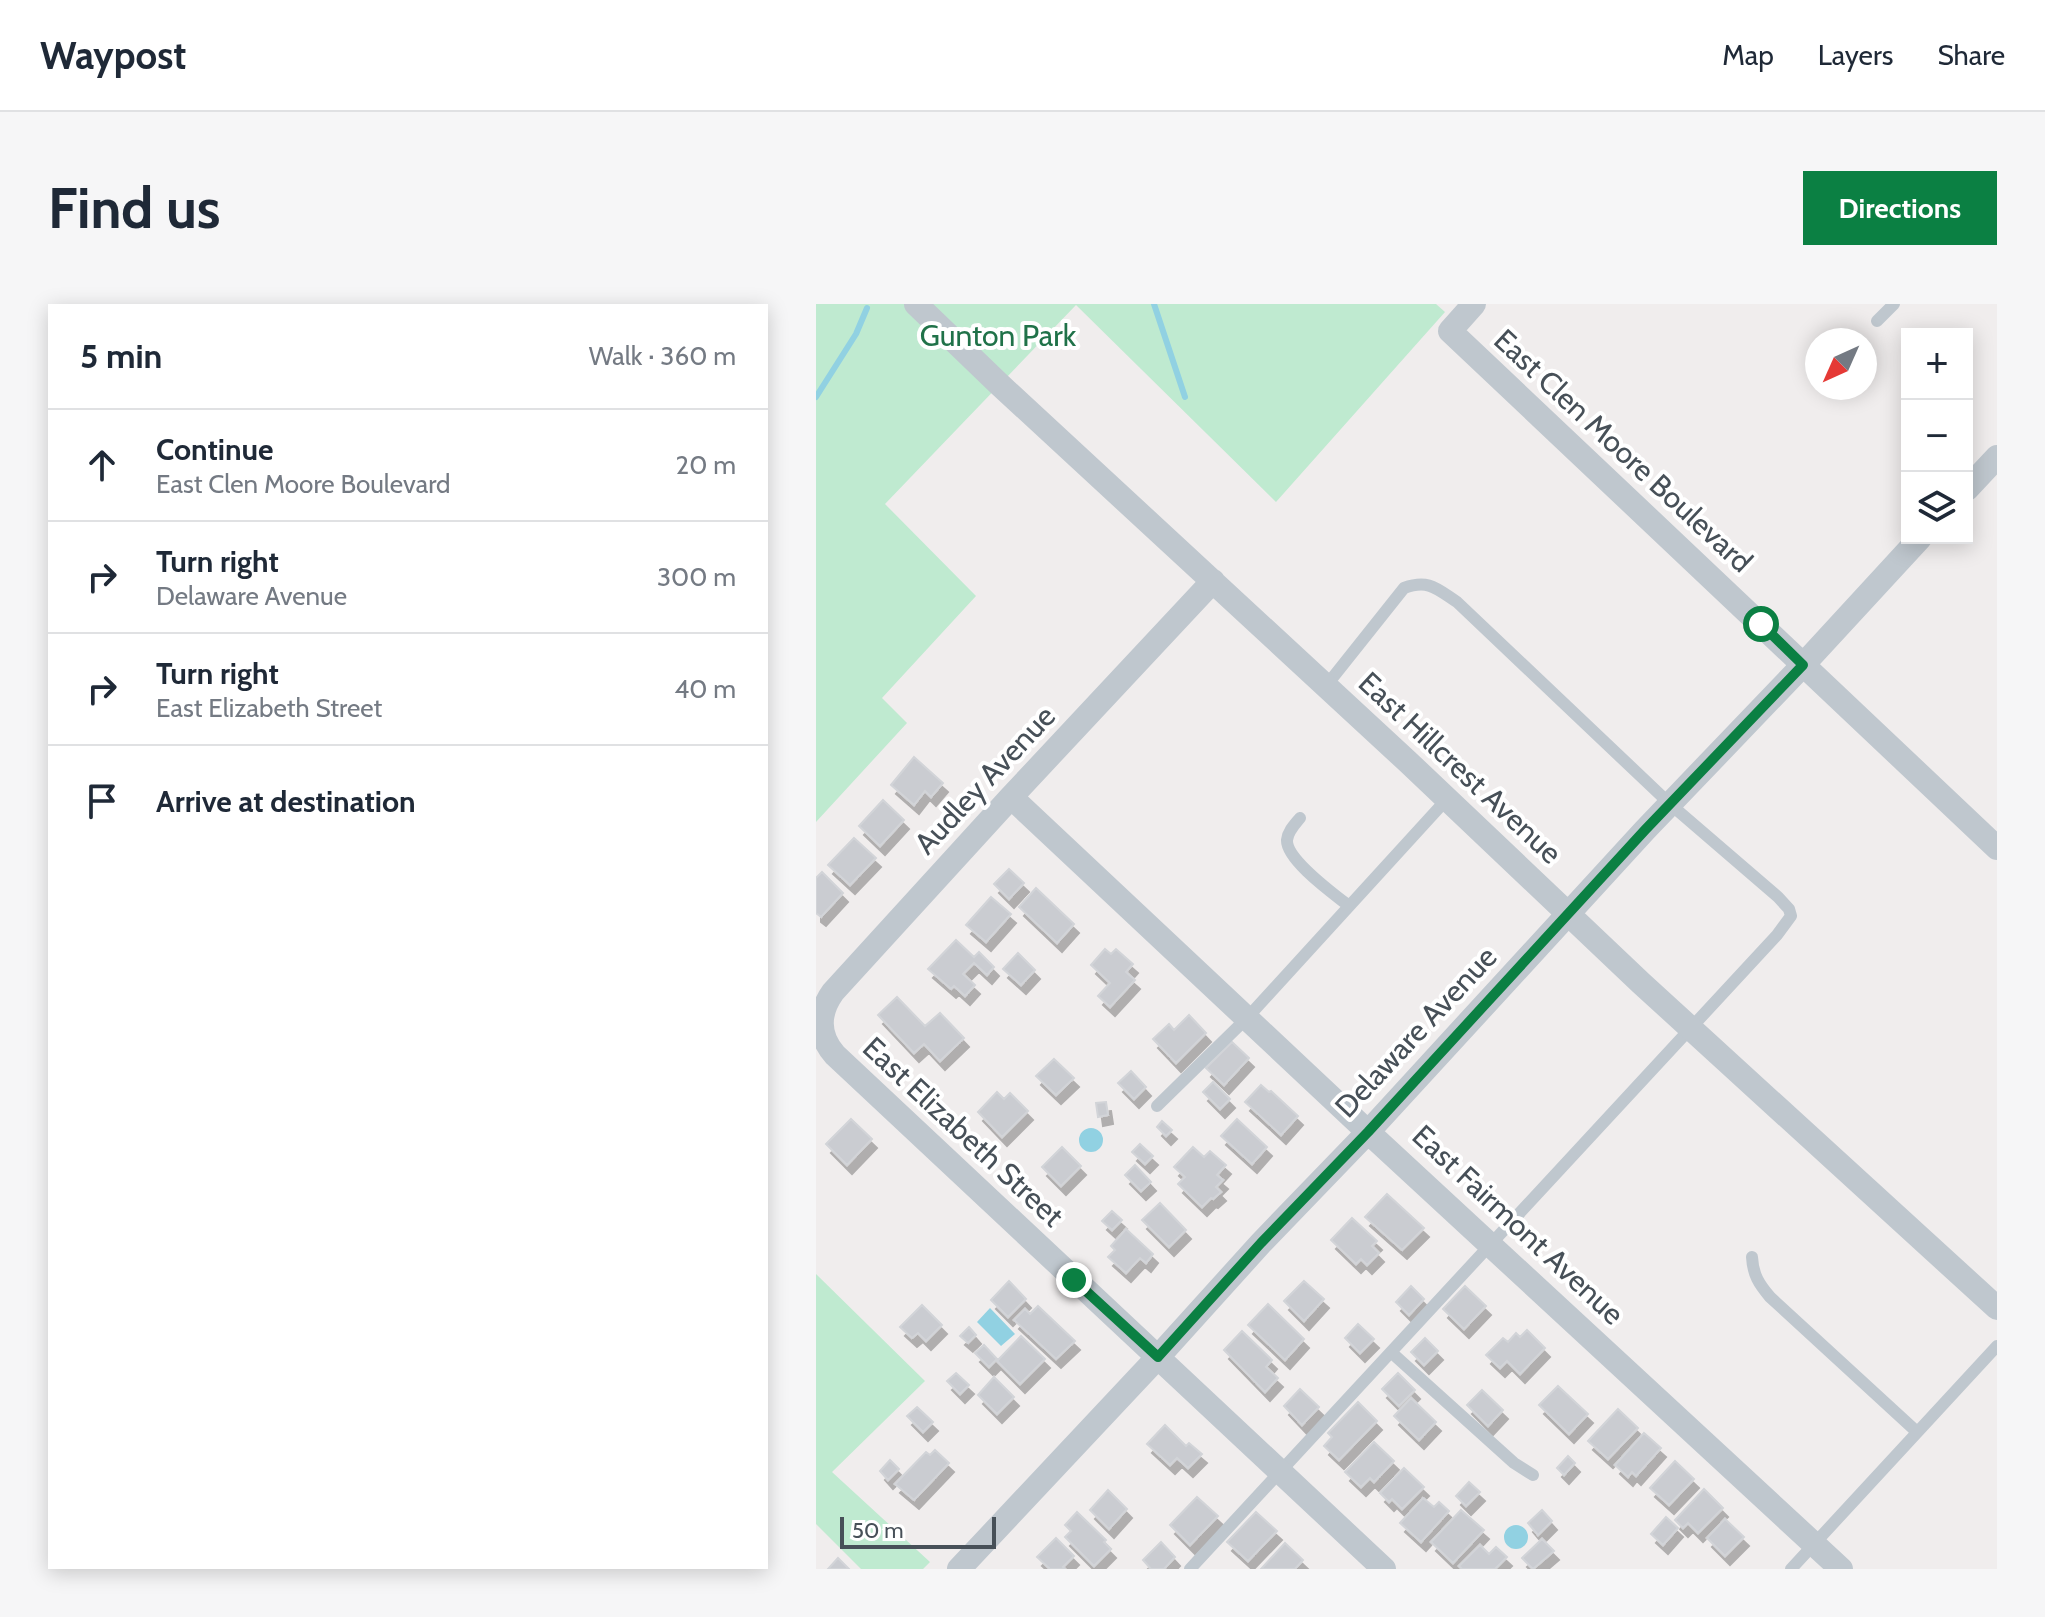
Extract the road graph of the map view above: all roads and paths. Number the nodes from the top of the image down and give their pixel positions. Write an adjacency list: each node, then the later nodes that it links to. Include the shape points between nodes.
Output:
1 (916, 304): 8 (street, East Hillcrest Avenue)
2 (1474, 304): 9 (street, East Clen Moore Boulevard, via 1450,331)
3 (1894, 304): 4 (lane)
4 (1877, 321)
5 (1997, 457): 6 (street)
6 (1973, 483)
7 (1914, 544): 9 (street, Delaware Avenue)
8 (1213, 581): 10 (street, East Hillcrest Avenue); 11 (street, Audley Avenue)
9 (1803, 665): 13 (street, Delaware Avenue); 15 (street, East Clen Moore Boulevard)
10 (1326, 686): 12 (street, East Hillcrest Avenue); 13 (lane, via 1404,588 1432,586 1475,618)
11 (1011, 797): 18 (street, East Fairmont Avenue); 20 (street, Audley Avenue, via 833,992 822,1013)
12 (1447, 799): 16 (lane); 17 (street, East Hillcrest Avenue)
13 (1670, 804): 17 (street, Delaware Avenue); 19 (lane, via 1778,897 1791,916)
14 (1300, 818): 16 (lane, via 1287,840 1289,849)
15 (1997, 848)
16 (1349, 906): 18 (lane)
17 (1569, 914): 19 (street, East Hillcrest Avenue); 22 (street, Delaware Avenue)
18 (1247, 1018): 21 (lane); 22 (street, East Fairmont Avenue)
19 (1691, 1027): 23 (lane); 25 (street, East Hillcrest Avenue)
20 (822, 1031): 28 (street, East Elizabeth Street, via 835,1055)
21 (1157, 1106)
22 (1368, 1132): 23 (street, East Fairmont Avenue); 28 (street, Delaware Avenue)
23 (1492, 1245): 27 (lane); 32 (street, East Fairmont Avenue)
24 (1752, 1257): 29 (lane, via 1758,1283 1770,1297)
25 (1997, 1308)
26 (1997, 1346): 29 (lane)
27 (1392, 1353): 30 (lane); 31 (lane)
28 (1158, 1357): 30 (street, East Elizabeth Street); 33 (street, Delaware Avenue)
29 (1917, 1432): 32 (lane)
30 (1280, 1472): 34 (lane); 35 (street, East Elizabeth Street)
31 (1533, 1475)
32 (1814, 1545): 36 (lane); 37 (street, East Fairmont Avenue)
33 (959, 1569)
34 (1190, 1569)
35 (1384, 1569)
36 (1791, 1569)
37 (1841, 1569)

